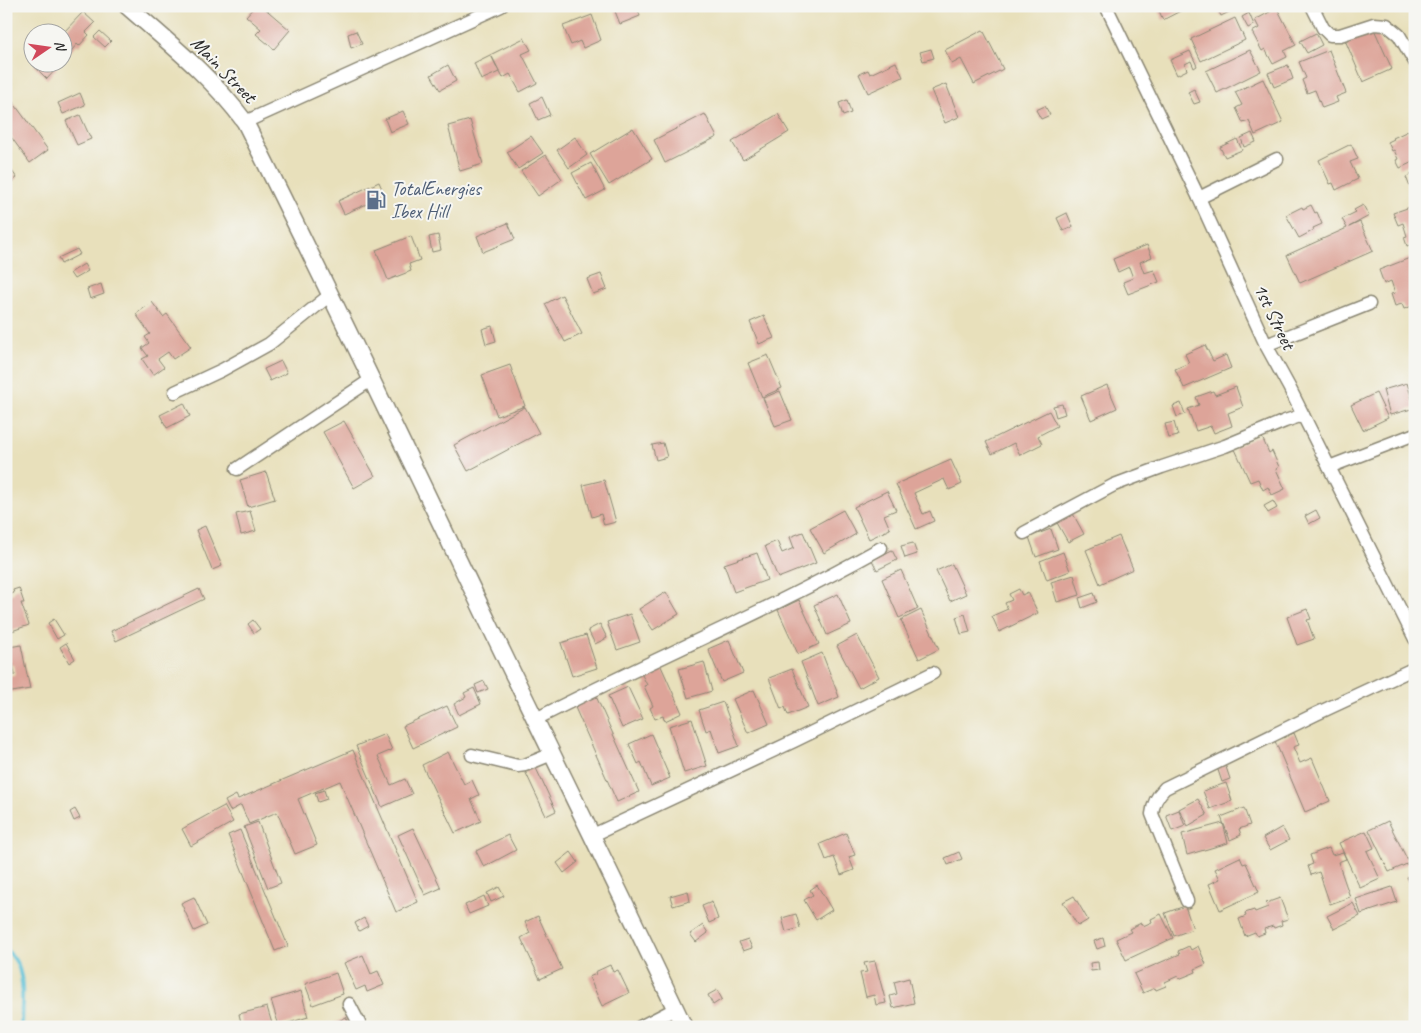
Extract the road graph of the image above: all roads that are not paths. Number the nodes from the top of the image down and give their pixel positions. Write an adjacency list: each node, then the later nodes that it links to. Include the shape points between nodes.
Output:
1 (127, 6): 6 (main road, Main Street, via 215,86)
2 (501, 6): 6 (street)
3 (1106, 6): 8 (street, 1st Street)
4 (1312, 6): 5 (street, via 1330,35 1340,36 1374,24 1387,25 1399,35)
5 (1415, 62)
6 (245, 122): 9 (main road, Main Street)
7 (1278, 159): 8 (street)
8 (1199, 198): 11 (street, 1st Street)
9 (330, 295): 12 (main road, Main Street); 13 (street, via 269,344)
10 (1369, 304): 11 (street)
11 (1266, 345): 14 (street, 1st Street)
12 (372, 379): 17 (street); 23 (main road, Main Street)
13 (175, 392)
14 (1303, 415): 16 (street, 1st Street); 18 (street, via 1114,485)
15 (1415, 434): 16 (street)
16 (1330, 468): 20 (street, 1st Street)
17 (238, 469)
18 (1024, 533)
19 (881, 548): 23 (street)
20 (1415, 639)
21 (1415, 668): 27 (street, via 1298,722 1158,794 1152,814)
22 (933, 673): 26 (street)
23 (536, 720): 24 (main road, Main Street)
24 (552, 754): 25 (street, via 518,766); 26 (main road, Main Street)
25 (472, 755)
26 (593, 835): 29 (main road, Main Street)
27 (1187, 901)
28 (349, 1004): 30 (street)
29 (679, 1021): 31 (street)
30 (361, 1027)
31 (640, 1027)

